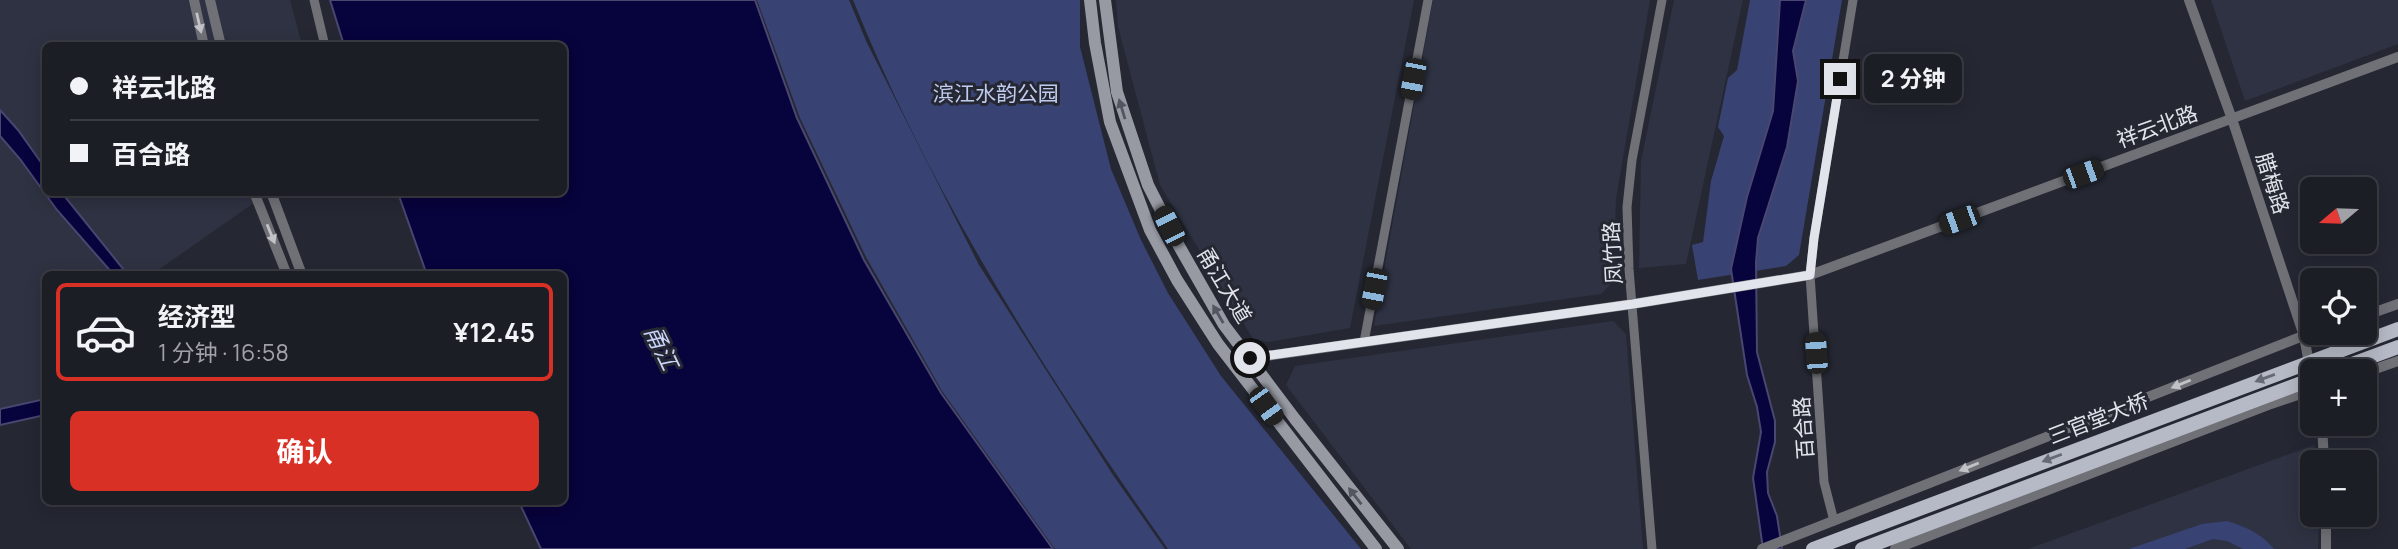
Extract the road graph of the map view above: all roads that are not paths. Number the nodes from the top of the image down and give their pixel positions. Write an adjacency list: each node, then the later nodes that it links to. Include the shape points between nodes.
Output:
1 (194, 0): 10 (street, one-way to 10)
2 (211, 0): 11 (street)
3 (314, 0): 12 (street)
4 (1090, 0): 30 (main road, 甬江大道, via 1110,122 1150,230 1177,280)
5 (1105, 0): 28 (main road, 甬江大道, one-way to 5, via 1224,324 1149,185 1117,92)
6 (1428, 0): 26 (street)
7 (1662, 0): 20 (street, 凤竹路, via 1627,207)
8 (1853, 0): 19 (street, 百合路)
9 (2189, 0): 14 (street, 腊梅路)
10 (203, 42)
11 (220, 42)
12 (324, 42)
13 (2398, 57): 14 (street, 祥云北路)
14 (2231, 119): 19 (street, 祥云北路); 23 (street, 腊梅路)
15 (256, 196): 17 (street, one-way to 17)
16 (272, 196): 18 (street)
17 (285, 271)
18 (301, 271)
19 (1810, 275): 20 (street, 祥云北路); 35 (street, 百合路, via 1824,482)
20 (1633, 304): 26 (street, 祥云北路); 39 (street, 凤竹路)
21 (2398, 304): 22 (street)
22 (2377, 311)
23 (2300, 312)
24 (2398, 328): 41 (main road, 三官堂大桥, one-way to 41, bridge)
25 (2300, 337): 35 (street, one-way to 35)
26 (1364, 342): 28 (street, 祥云北路)
27 (2398, 347): 29 (main road)
28 (1250, 358): 30 (street, 祥云北路); 38 (main road, 甬江大道, one-way to 28)
29 (2366, 359)
30 (1231, 360): 37 (main road, 甬江大道)
31 (2398, 362): 32 (street)
32 (2377, 369)
33 (2300, 384): 42 (main road, 三官堂大桥, bridge)
34 (2300, 394): 43 (street)
35 (1834, 520): 40 (street)
36 (2326, 527): 44 (street)
37 (1376, 549)
38 (1398, 549)
39 (1652, 549)
40 (1762, 549)
41 (1813, 549)
42 (1862, 549)
43 (1895, 549)
44 (2326, 549)

